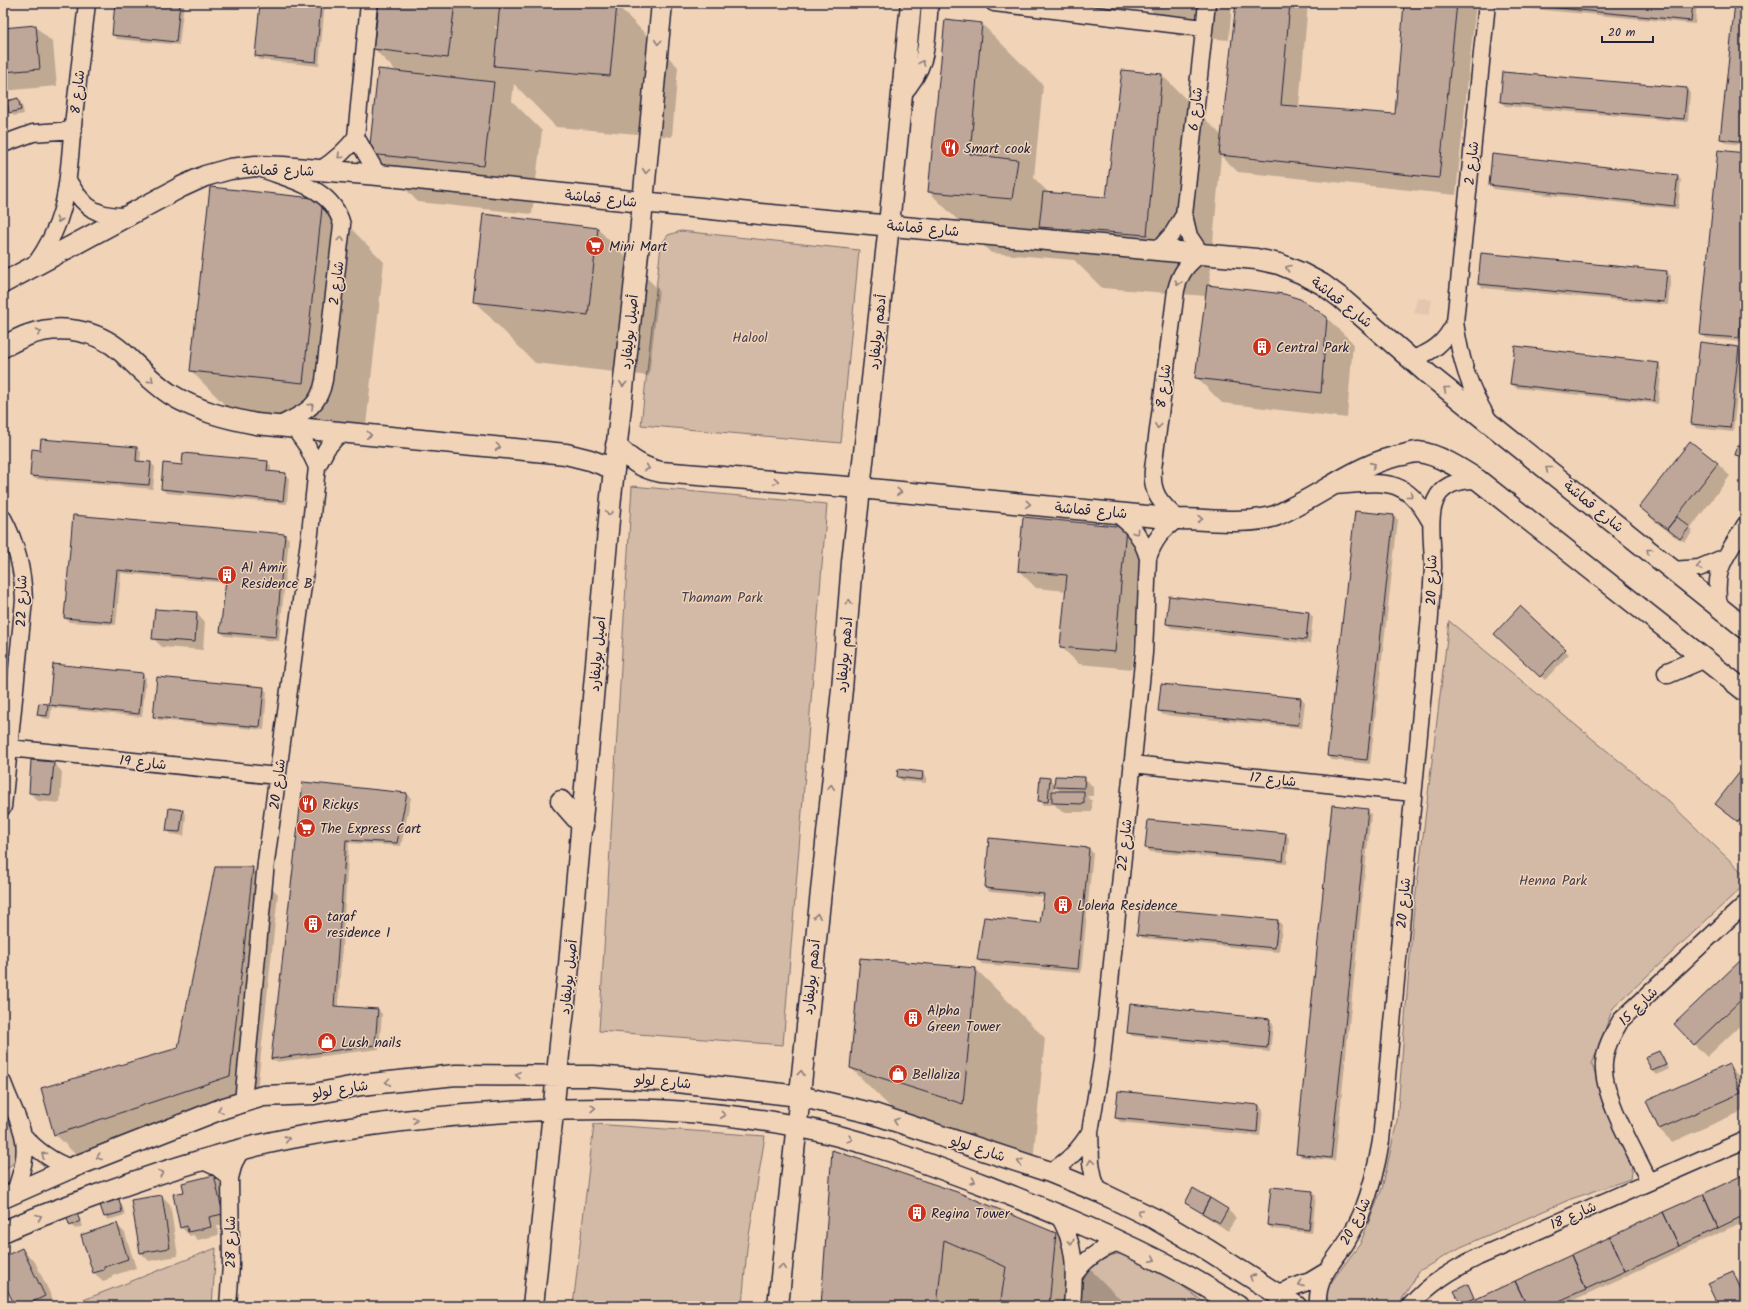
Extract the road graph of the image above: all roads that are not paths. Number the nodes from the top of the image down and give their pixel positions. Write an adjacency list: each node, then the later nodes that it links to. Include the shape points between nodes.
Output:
1 (87, 3): 11 (street, شارع 8)
2 (369, 3): 12 (street)
3 (662, 3): 18 (street, أصيل بوليفارد, one-way to 18)
4 (910, 3): 10 (street, أدهم بوليفارد)
5 (930, 3): 10 (street, one-way to 5, via 922,66 926,52)
6 (994, 3): 9 (street)
7 (1207, 3): 9 (street, شارع 6)
8 (1487, 3): 26 (street, شارع 2)
9 (1204, 28): 19 (street, شارع 6)
10 (901, 96): 21 (street, أدهم بوليفارد)
11 (73, 130): 13 (street, via 33,133); 17 (street, شارع 8)
12 (356, 137): 15 (street, one-way to 15, via 336,160); 16 (street)
13 (3, 144)
14 (256, 166): 15 (street, شارع قماشة); 20 (street, شارع قماشة, via 230,169 205,176); 30 (street, شارع 2, one-way to 14, via 308,410 320,395 324,380 342,225 333,203 321,193)
15 (320, 170): 16 (street, شارع قماشة)
16 (378, 175): 18 (street, شارع قماشة)
17 (69, 182): 20 (street, via 78,198 93,210 110,217); 24 (street, شارع 8, one-way to 24, via 56,229)
18 (643, 202): 21 (street, شارع قماشة); 32 (street, أصيل بوليفارد, one-way to 32)
19 (1184, 215): 22 (street, شارع 6, via 1173,234); 23 (street, شارع 6, via 1189,236)
20 (130, 216): 24 (street, شارع قماشة)
21 (889, 225): 22 (street, شارع قماشة); 37 (street, أدهم بوليفارد)
22 (1158, 250): 23 (street, شارع قماشة)
23 (1201, 254): 28 (street, شارع قماشة, one-way to 23, via 1341,298 1301,273 1279,264 1256,259); 40 (street, شارع 8, one-way to 40, via 1192,260 1178,279 1153,469 1157,496)
24 (34, 266): 25 (street, شارع قماشة)
25 (3, 283)
26 (1455, 322): 28 (street, شارع 2, via 1450,333 1433,351); 29 (street, شارع 2, via 1466,376)
27 (3, 347): 30 (street, one-way to 30, via 27,335 51,330 88,333 111,344 156,384 187,403 220,416)
28 (1411, 359): 29 (street, شارع قماشة, one-way to 28)
29 (1491, 424): 45 (street, شارع قماشة, one-way to 29)
30 (286, 427): 31 (street); 33 (street, via 307,446)
31 (341, 432): 33 (street, شارع 20, via 327,448); 34 (street, one-way to 34, via 566,454)
32 (616, 445): 34 (street, أصيل بوليفارد); 37 (street, شارع قماشة, one-way to 37, via 626,456 648,470)
33 (317, 467): 53 (street, شارع 20)
34 (614, 469): 57 (street, أصيل بوليفارد, one-way to 57)
35 (1478, 480): 36 (street, شارع قماشة, one-way to 35, via 1372,464 1393,456 1417,452 1452,465); 41 (street, شارع 20, via 1453,483 1443,491 1434,504); 48 (street, شارع قماشة)
36 (1332, 486): 40 (street, شارع قماشة, one-way to 36, via 1230,520 1275,516); 41 (street, شارع 20, one-way to 41, via 1382,482 1397,486 1415,499)
37 (860, 488): 38 (street, شارع قماشة, one-way to 38); 61 (street, أدهم بوليفارد, one-way to 37, via 842,689)
38 (1115, 512): 40 (street, شارع قماشة); 43 (street, شارع 22, one-way to 43, via 1137,532)
39 (3, 518): 51 (street, شارع 22, via 19,556 24,585)
40 (1178, 518): 43 (street, شارع 22, via 1159,535)
41 (1430, 521): 54 (street, شارع 20, via 1433,566 1430,616)
42 (1745, 525): 44 (street)
43 (1148, 558): 52 (street, شارع 22, via 1144,653)
44 (1723, 558): 45 (street, one-way to 45, via 1699,568); 46 (street, via 1717,582)
45 (1672, 570): 46 (street, شارع قماشة)
46 (1719, 607): 47 (street, شارع قماشة)
47 (1745, 628)
48 (1703, 658): 49 (street); 50 (street, شارع قماشة)
49 (1668, 674)
50 (1745, 691)
51 (9, 748): 53 (street, شارع 19); 56 (street, شارع 22)
52 (1132, 764): 54 (street, شارع 17); 65 (street, شارع 22, via 1102,1060)
53 (278, 776): 62 (street, شارع 20, via 257,945)
54 (1413, 793): 79 (street, شارع 20, via 1382,1133 1375,1176 1363,1211)
55 (561, 801): 57 (street)
56 (3, 807)
57 (583, 826): 59 (street, أصيل بوليفارد)
58 (1745, 904): 73 (street, شارع 15, via 1621,1020 1609,1040 1604,1063 1606,1086)
59 (557, 1076): 61 (street, شارع لولو, via 677,1082); 62 (street, شارع لولو, one-way to 62, via 456,1076 408,1079 314,1094 274,1094); 63 (street, أصيل بوليفارد)
60 (3, 1083): 66 (street)
61 (799, 1096): 64 (street, أدهم بوليفارد); 71 (street, شارع لولو, one-way to 61, via 871,1113)
62 (242, 1102): 70 (street, شارع لولو, one-way to 70)
63 (554, 1110): 64 (street, شارع لولو, one-way to 64, via 675,1110); 68 (street, شارع لولو, one-way to 63, via 379,1124); 83 (street, أصيل بوليفارد)
64 (796, 1126): 76 (street, شارع لولو, one-way to 76, via 925,1162); 84 (street, أدهم بوليفارد, one-way to 64)
65 (1090, 1132): 71 (street, شارع 22, via 1073,1155); 74 (street, شارع 22, one-way to 65, via 1091,1163)
66 (23, 1135): 70 (street, one-way to 66, via 44,1156); 75 (street, via 23,1164)
67 (1745, 1140): 73 (street, شارع 18)
68 (241, 1150): 69 (street, شارع لولو); 72 (street, شارع 28)
69 (203, 1160): 72 (street); 77 (street, شارع لولو, one-way to 69, via 132,1183)
70 (71, 1168): 75 (street, شارع لولو)
71 (1050, 1172): 74 (street, شارع لولو)
72 (230, 1178): 82 (street, شارع 28, via 231,1265)
73 (1649, 1182): 89 (street, شارع 18, via 1456,1268 1435,1282)
74 (1099, 1192): 81 (street, شارع لولو, one-way to 74, via 1155,1219)
75 (9, 1195)
76 (1057, 1213): 78 (street, شارع لولو); 80 (street, one-way to 80, via 1066,1227 1071,1242)
77 (3, 1232)
78 (1118, 1242): 80 (street, via 1093,1254); 86 (street, شارع لولو, one-way to 86, via 1183,1273)
79 (1325, 1272): 81 (street, شارع 20, one-way to 81, via 1310,1281); 88 (street, شارع 20, via 1319,1287)
80 (1075, 1274): 85 (street)
81 (1275, 1294): 87 (street, شارع لولو)
82 (228, 1306)
83 (533, 1306)
84 (778, 1306)
85 (1072, 1306)
86 (1238, 1306)
87 (1296, 1306)
88 (1318, 1306)
89 (1410, 1306)

